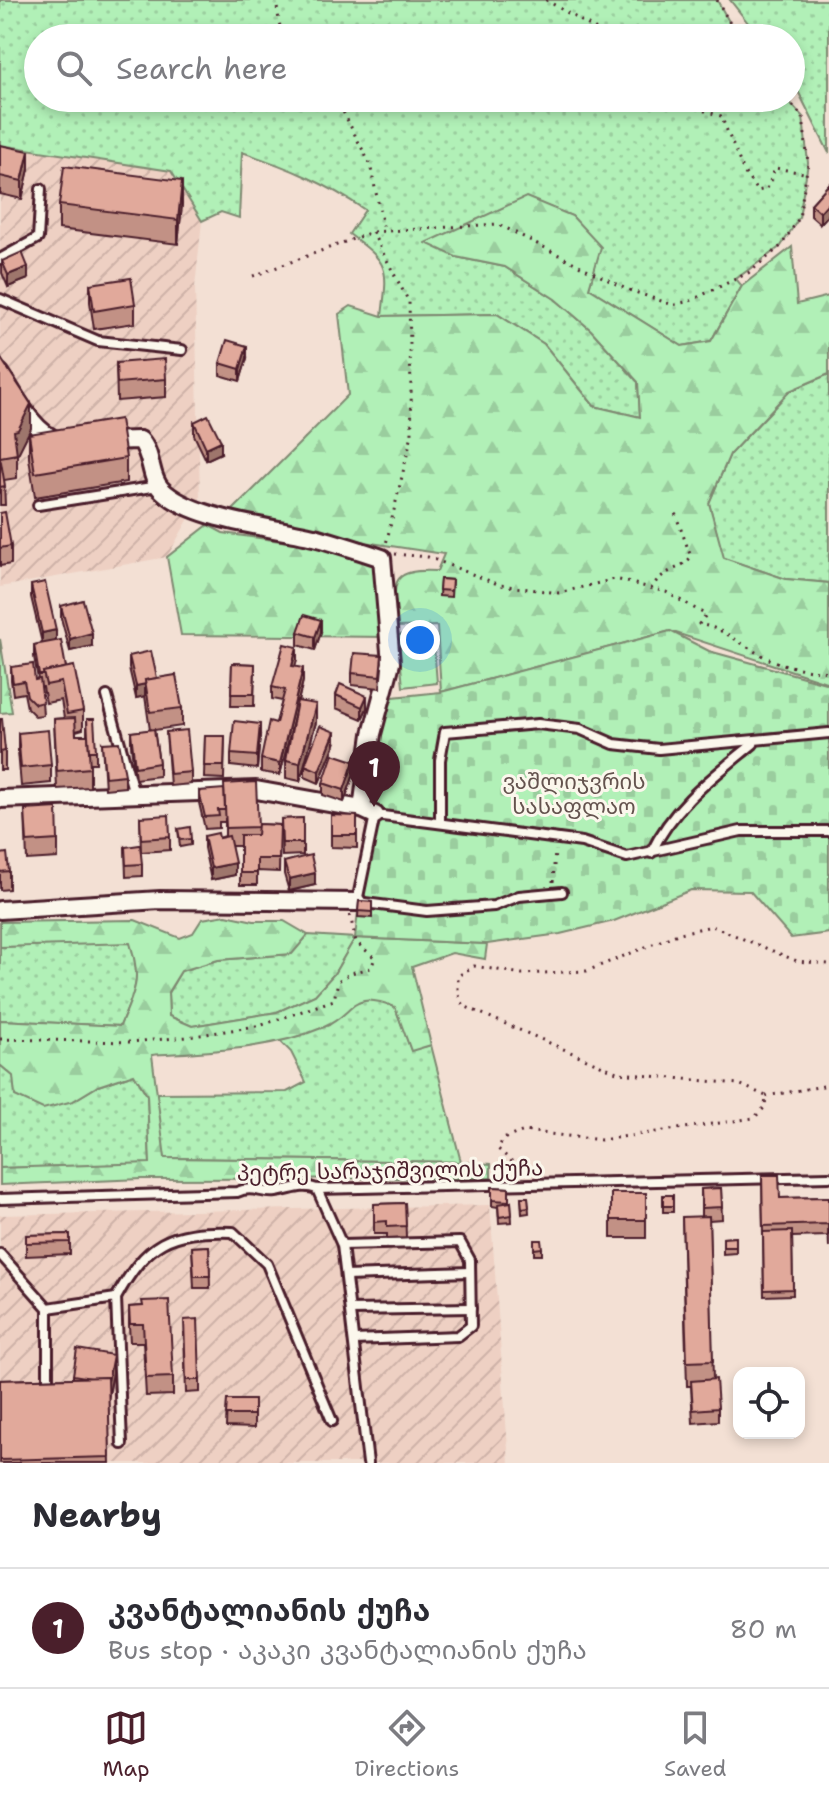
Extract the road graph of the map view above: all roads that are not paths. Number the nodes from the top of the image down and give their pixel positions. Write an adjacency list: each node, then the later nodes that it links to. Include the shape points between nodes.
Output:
1 (41, 189): 2 (lane, via 38,238)
2 (0, 259)
3 (0, 299): 4 (lane, via 98,341)
4 (182, 350)
5 (0, 373): 6 (street, via 50,438 78,443 140,440 149,450)
6 (158, 486): 7 (lane); 13 (street, via 168,496 232,522 316,537 382,558 391,663 372,734)
7 (38, 505)
8 (107, 696): 11 (lane)
9 (829, 733): 10 (lane)
10 (754, 743): 14 (lane, via 659,749 614,744 580,729 538,724 445,732); 16 (lane, via 701,786 664,826)
11 (134, 794): 12 (street); 13 (street, via 256,790)
12 (0, 799)
13 (368, 812): 14 (lane); 18 (lane)
14 (440, 822): 16 (lane, via 582,842 627,857)
15 (829, 831): 16 (lane, via 741,831)
16 (651, 853)
17 (558, 892): 18 (lane, via 519,896 494,906 427,911)
18 (354, 902): 19 (street, via 160,900)
19 (0, 910)
20 (829, 1177): 21 (lane, პეტრე სარაჯიშვილის ქუჩა)
21 (317, 1189): 22 (lane, პეტრე სარაჯიშვილის ქუჩა); 23 (lane)
22 (0, 1199)
23 (342, 1245): 25 (lane, via 460,1242 468,1250); 26 (lane)
24 (0, 1254): 28 (lane)
25 (470, 1272): 26 (lane); 29 (lane)
26 (346, 1276): 30 (lane)
27 (116, 1298): 28 (lane); 33 (lane, via 133,1267 153,1246 199,1231 233,1232 267,1264); 34 (lane)
28 (48, 1308): 32 (lane)
29 (471, 1308): 30 (lane); 31 (lane, via 471,1326 458,1336)
30 (350, 1310): 31 (lane)
31 (354, 1340): 35 (lane)
32 (48, 1384)
33 (332, 1421)
34 (122, 1444)
35 (368, 1463)

